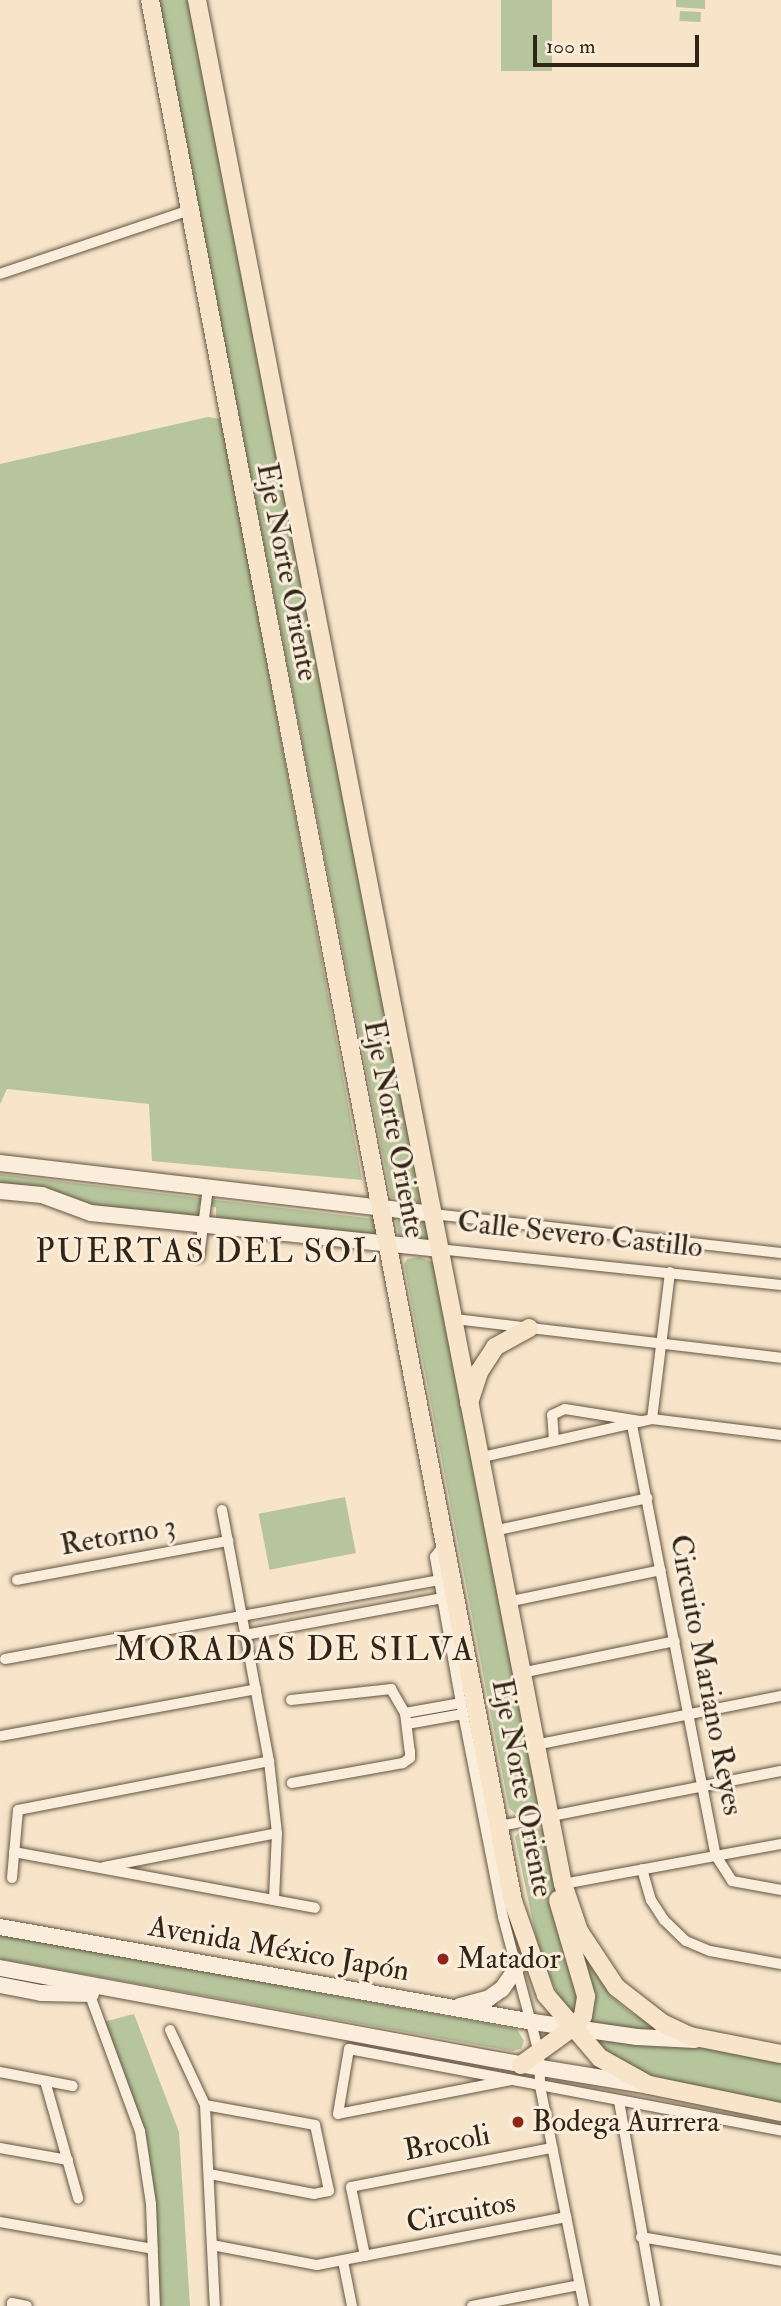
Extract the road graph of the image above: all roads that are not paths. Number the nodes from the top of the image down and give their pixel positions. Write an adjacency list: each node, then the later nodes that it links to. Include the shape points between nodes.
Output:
1 (150, 0): 3 (main road, Eje Norte Oriente)
2 (200, 0): 9 (main road, Eje Norte Oriente)
3 (190, 210): 4 (street); 8 (main road, Eje Norte Oriente)
4 (0, 274)
5 (0, 1163): 6 (street, Calle Severo Castillo)
6 (208, 1188): 8 (street, Calle Severo Castillo); 10 (street)
7 (0, 1191): 10 (street, Calle Severo Castillo, via 42,1195 91,1213)
8 (381, 1209): 9 (street, Calle Severo Castillo); 11 (main road, Eje Norte Oriente)
9 (433, 1214): 12 (main road, Eje Norte Oriente); 13 (street, Calle Severo Castillo)
10 (203, 1226): 11 (street, Calle Severo Castillo); 14 (street)
11 (388, 1245): 12 (street, Calle Severo Castillo); 30 (main road, Eje Norte Oriente)
12 (438, 1249): 15 (street, Calle Severo Castillo); 17 (main road, Eje Norte Oriente)
13 (781, 1253)
14 (199, 1257)
15 (670, 1272): 16 (street, Calle Severo Castillo); 19 (street, Circuito Mariano Reyes)
16 (781, 1285)
17 (455, 1319): 18 (street); 21 (main road, Eje Norte Oriente)
18 (529, 1328): 19 (street); 21 (main road, via 495,1347 479,1372)
19 (659, 1344): 20 (street); 22 (street, Circuito Mariano Reyes)
20 (781, 1358)
21 (468, 1407): 25 (main road, Eje Norte Oriente)
22 (642, 1421): 23 (street); 24 (street); 24 (street, via 565,1409 552,1415); 26 (street, Circuito Mariano Reyes)
23 (781, 1435)
24 (554, 1441): 25 (street)
25 (478, 1458): 28 (main road, Eje Norte Oriente)
26 (648, 1499): 28 (street); 31 (street, Circuito Mariano Reyes)
27 (222, 1510): 29 (street)
28 (493, 1531): 36 (main road, Eje Norte Oriente)
29 (228, 1541): 32 (street, Retorno 3); 38 (street)
30 (446, 1542): 33 (street, via 435,1557); 54 (main road, Eje Norte Oriente)
31 (661, 1570): 36 (street); 40 (street, Circuito Mariano Reyes)
32 (18, 1580)
33 (439, 1580): 34 (street); 35 (street)
34 (359, 1596): 37 (street); 38 (street)
35 (443, 1598): 37 (street); 46 (street)
36 (507, 1602): 42 (main road, Eje Norte Oriente)
37 (363, 1613): 39 (street)
38 (242, 1616): 39 (street); 41 (street)
39 (246, 1635): 43 (street)
40 (675, 1641): 42 (street); 47 (street, Circuito Mariano Reyes)
41 (5, 1659)
42 (521, 1672): 50 (main road, Eje Norte Oriente)
43 (256, 1689): 49 (street); 51 (street)
44 (781, 1696): 47 (street)
45 (291, 1700): 48 (street, via 381,1688 396,1693)
46 (462, 1709): 48 (street); 52 (street)
47 (689, 1714): 50 (street); 56 (street, Circuito Mariano Reyes)
48 (406, 1719): 55 (street, via 410,1758 402,1763)
49 (1, 1736)
50 (535, 1745): 57 (main road, Eje Norte Oriente)
51 (269, 1761): 59 (street); 61 (street, via 18,1810)
52 (474, 1763): 54 (main road); 58 (street)
53 (781, 1771): 56 (street)
54 (490, 1777): 58 (main road, Eje Norte Oriente)
55 (292, 1783)
56 (703, 1787): 57 (street); 62 (street, Circuito Mariano Reyes)
57 (549, 1816): 58 (street); 66 (main road, Eje Norte Oriente)
58 (493, 1827): 70 (street); 72 (main road, Eje Norte Oriente)
59 (277, 1833): 63 (street); 68 (street)
60 (781, 1844): 62 (street)
61 (14, 1852): 63 (street); 65 (street)
62 (716, 1856): 64 (street); 67 (street, Circuito Mariano Reyes, via 732,1881)
63 (99, 1868): 68 (street)
64 (642, 1870): 66 (street); 73 (street, via 651,1900 685,1941 710,1951)
65 (12, 1878)
66 (563, 1884): 80 (main road, via 557,1896 586,1996 583,2016); 82 (main road, Eje Norte Oriente, via 579,1931 616,1987 662,2024)
67 (781, 1890)
68 (274, 1900): 69 (street)
69 (315, 1908)
70 (503, 1917): 72 (main road); 75 (street)
71 (0, 1927): 78 (street, Avenida México Japón)
72 (523, 1929): 80 (main road, Eje Norte Oriente, via 547,1995)
73 (781, 1964)
74 (0, 1968): 77 (street)
75 (516, 1969): 78 (street, via 489,1998); 79 (street)
76 (0, 1985): 77 (street, via 41,1993)
77 (88, 1990): 86 (street, via 112,1989); 104 (street, via 140,2131)
78 (446, 2007): 79 (street, Avenida México Japón)
79 (533, 2022): 80 (street, Avenida México Japón); 84 (street)
80 (572, 2028): 82 (street, Avenida México Japón); 84 (main road); 88 (main road, Eje Norte Oriente, via 600,2058)
81 (170, 2030): 92 (street)
82 (715, 2042): 83 (main road, Eje Norte Oriente)
83 (781, 2054)
84 (540, 2061): 86 (main road); 88 (street); 90 (street)
85 (0, 2072): 87 (street)
86 (516, 2073): 86 (street, via 349,2049 338,2114 351,2111); 90 (street)
87 (45, 2081): 89 (street); 97 (street)
88 (649, 2085): 93 (main road, Eje Norte Oriente)
89 (73, 2086)
90 (540, 2086): 91 (street); 96 (street)
91 (619, 2101): 94 (street); 102 (street)
92 (205, 2105): 98 (street); 98 (street, via 316,2125 329,2191 314,2194)
93 (781, 2112)
94 (781, 2131)
95 (0, 2148): 97 (street)
96 (552, 2148): 100 (street); 105 (street, Brocoli, via 351,2187)
97 (68, 2160): 99 (street)
98 (209, 2174): 103 (street)
99 (78, 2198)
100 (566, 2217): 105 (street, Circuitos); 108 (street)
101 (0, 2222): 104 (street)
102 (641, 2237): 107 (street); 116 (street)
103 (212, 2245): 106 (street, Circuitos, via 317,2265); 112 (street)
104 (153, 2249): 111 (street)
105 (365, 2256): 106 (street, Circuitos)
106 (343, 2261): 113 (street)
107 (781, 2261)
108 (579, 2286): 114 (street); 115 (street)
109 (12, 2304): 110 (street)
110 (27, 2306)
111 (155, 2306)
112 (215, 2306)
113 (352, 2306)
114 (472, 2306)
115 (583, 2306)
116 (655, 2306)

